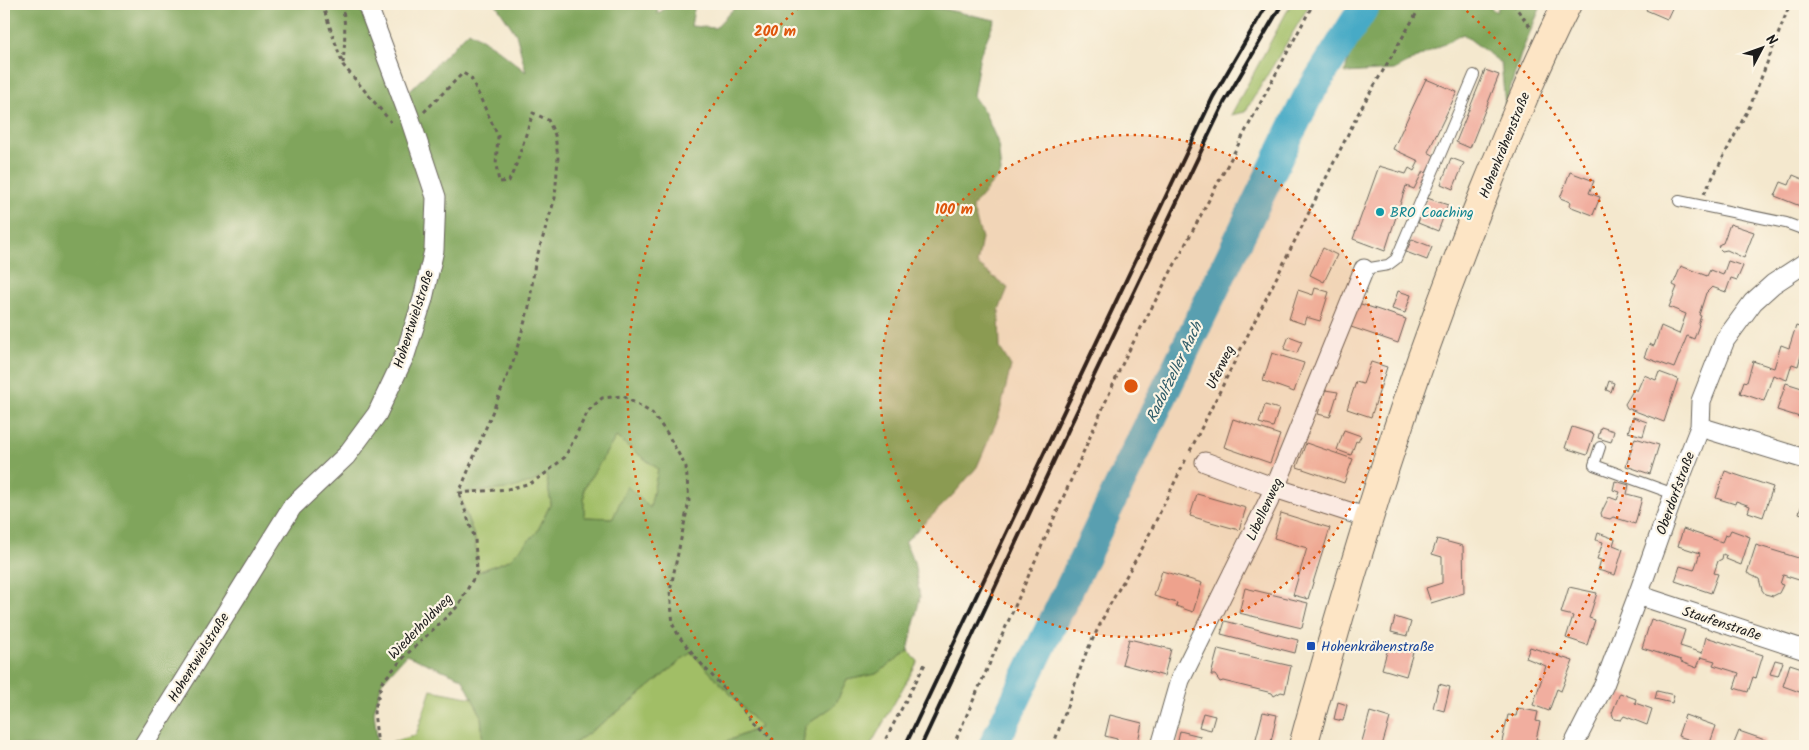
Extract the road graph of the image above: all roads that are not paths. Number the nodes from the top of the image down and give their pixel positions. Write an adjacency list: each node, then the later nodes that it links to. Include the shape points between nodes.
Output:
1 (367, 4): 17 (street, Hohentwielstraße, via 402,122 436,198 434,250 423,299 405,355 377,414 346,456 292,507)
2 (1567, 4): 14 (main road, Hohenkrähenstraße, via 1545,34 1456,262)
3 (1474, 75): 7 (lane, via 1396,259 1388,265)
4 (1679, 201): 5 (lane, via 1786,223)
5 (1805, 230)
6 (1805, 263): 8 (street, Oberdorfstraße, via 1753,302 1725,340 1701,401)
7 (1364, 269): 12 (street, Libellenweg)
8 (1700, 427): 10 (street); 13 (street, Oberdorfstraße)
9 (1600, 448): 13 (lane, via 1594,465)
10 (1805, 459)
11 (1205, 462): 12 (street)
12 (1275, 488): 14 (street); 18 (street, Libellenweg, via 1180,680)
13 (1674, 494): 15 (street, Oberdorfstraße)
14 (1368, 518): 19 (main road, Hohenkrähenstraße)
15 (1638, 595): 16 (street, Staufenstraße); 20 (street, Oberdorfstraße, via 1604,685)
16 (1805, 650)
17 (143, 746)
18 (1160, 746)
19 (1303, 746)
20 (1573, 746)

